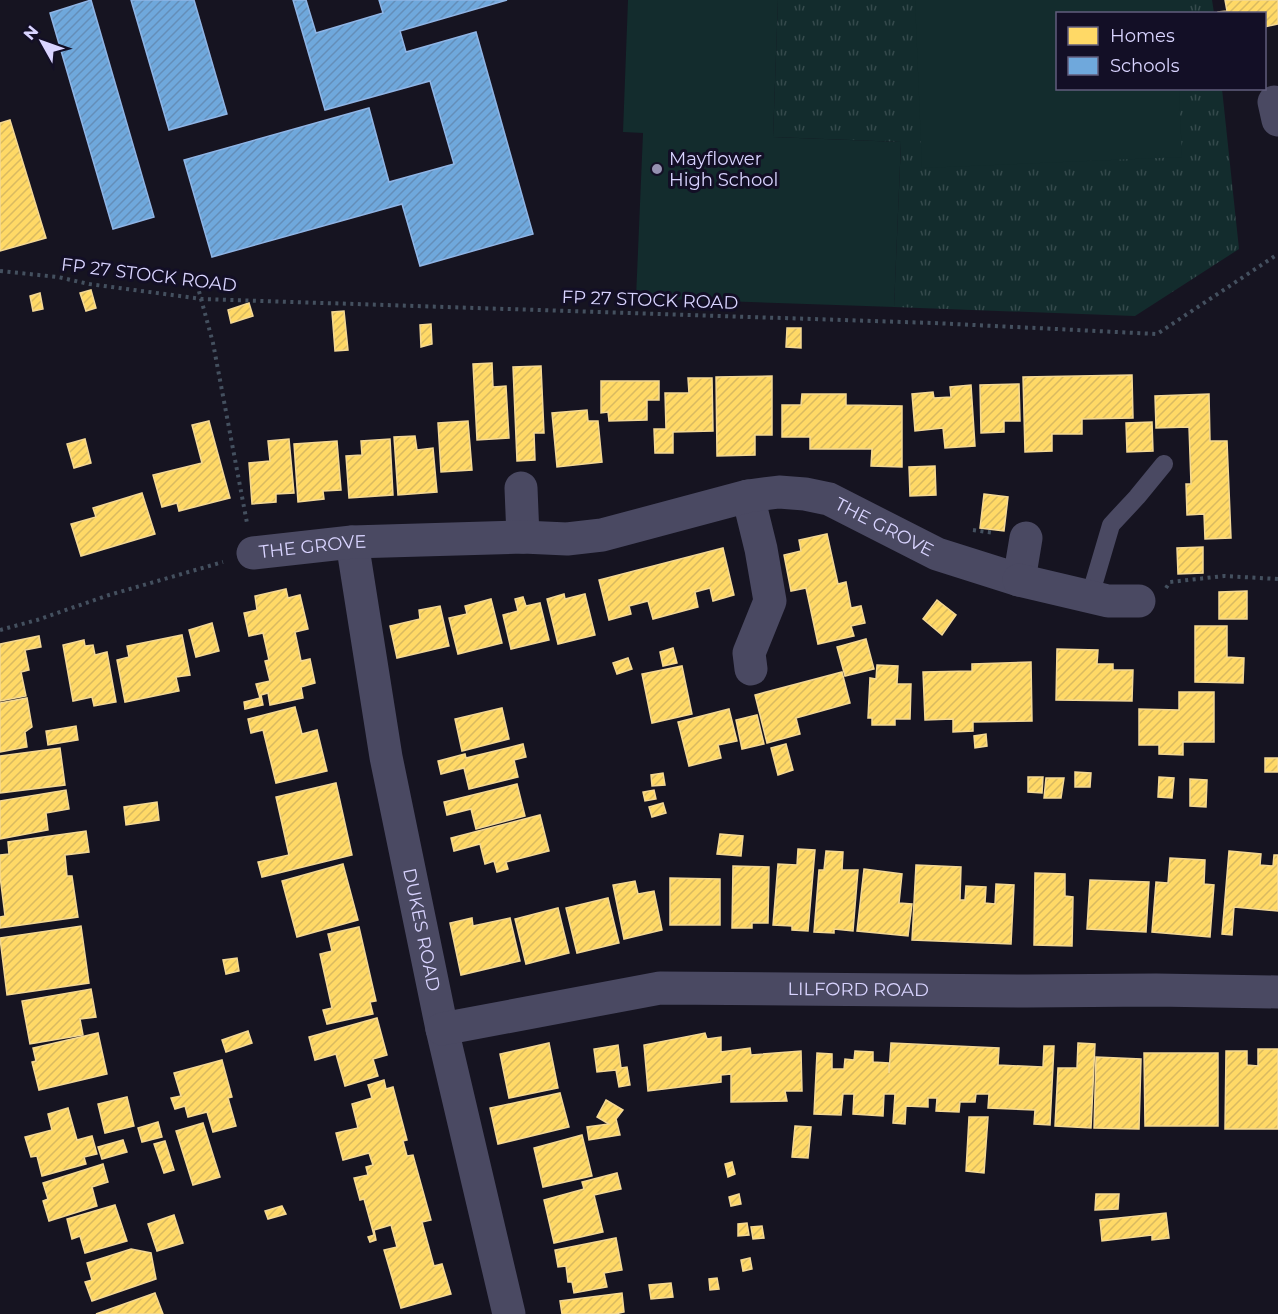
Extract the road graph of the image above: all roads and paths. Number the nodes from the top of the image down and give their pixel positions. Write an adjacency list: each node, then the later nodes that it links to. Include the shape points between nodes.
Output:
1 (1278, 254): 4 (path, FP 27 STOCK ROAD, via 1157,334)
2 (0, 271): 4 (path, FP 27 STOCK ROAD)
3 (197, 284): 4 (path)
4 (202, 299): 11 (path)
5 (1164, 464): 15 (lane, via 1111,525)
6 (521, 488): 8 (street)
7 (748, 496): 8 (street, THE GROVE, via 602,535 567,539); 13 (street, THE GROVE, via 779,492 829,500 937,554); 18 (street, via 770,601 749,653)
8 (523, 537): 10 (street, THE GROVE)
9 (1026, 538): 13 (street)
10 (352, 542): 11 (street, THE GROVE); 20 (street, DUKES ROAD, via 386,757)
11 (253, 553): 17 (path, THE GROVE)
12 (1278, 579): 14 (path, via 1224,576)
13 (1019, 580): 15 (street, THE GROVE)
14 (1170, 582)
15 (1090, 596): 16 (street, THE GROVE, via 1108,601)
16 (1139, 601)
17 (0, 630)
18 (751, 669)
19 (1278, 992): 20 (street, LILFORD ROAD, via 660,988)
20 (442, 1029): 21 (street, DUKES ROAD)
21 (508, 1314)

